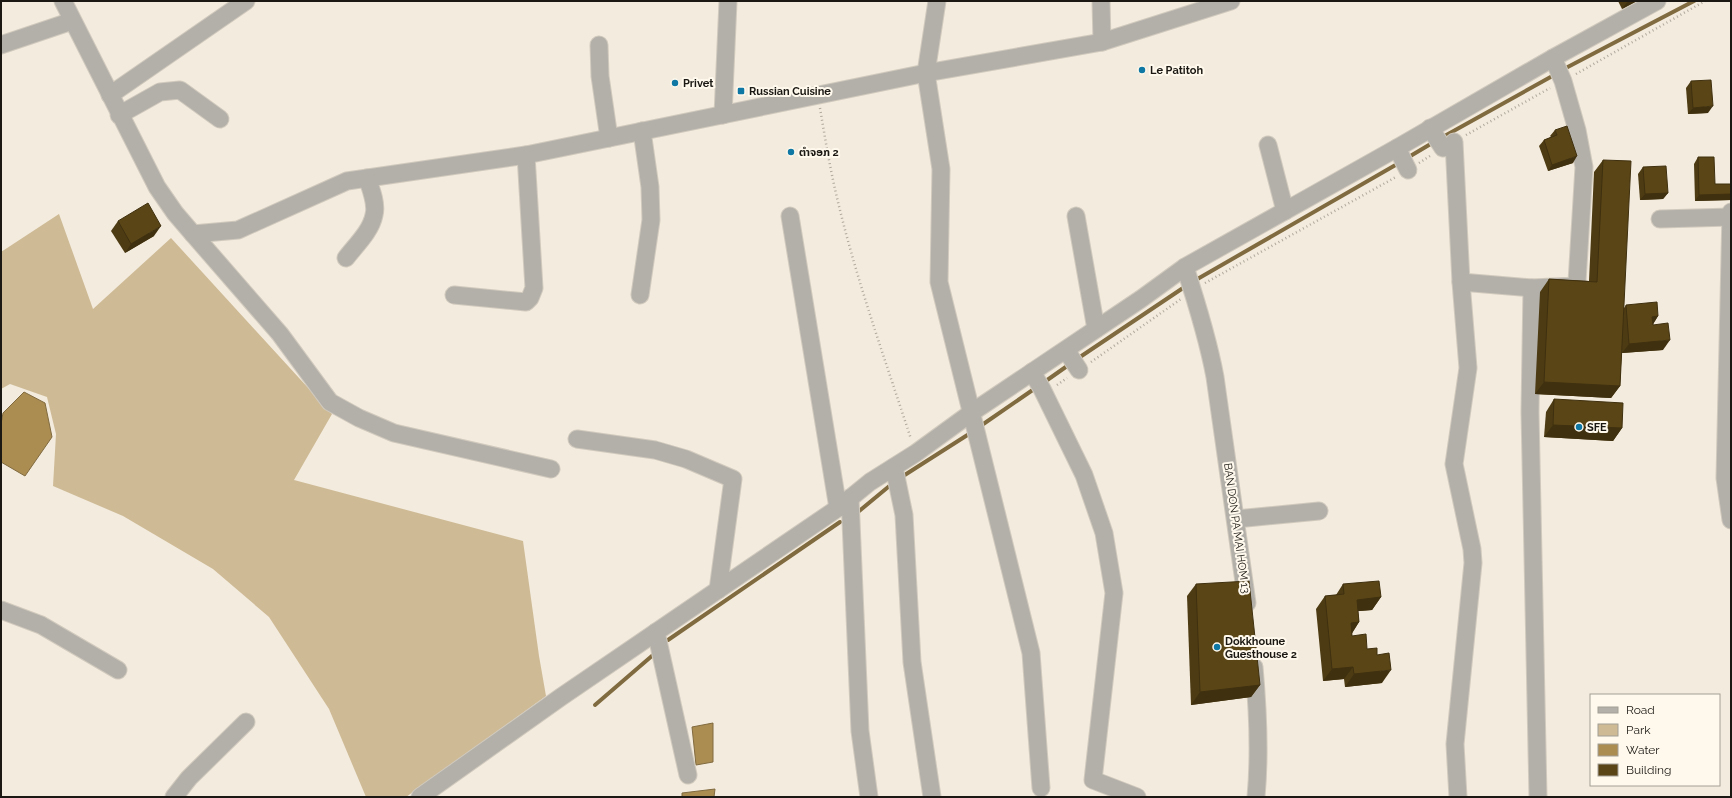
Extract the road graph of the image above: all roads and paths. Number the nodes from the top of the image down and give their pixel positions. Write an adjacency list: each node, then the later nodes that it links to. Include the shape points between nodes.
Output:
1 (63, 1): 10 (street)
2 (246, 1): 17 (street)
3 (728, 1): 19 (street)
4 (936, 1): 15 (street)
5 (1102, 1): 11 (street)
6 (1231, 1): 9 (street)
7 (1657, 1): 14 (street)
8 (1705, 1): 14 (path)
9 (1199, 6): 11 (street)
10 (72, 21): 13 (street); 17 (street)
11 (1102, 42): 15 (street)
12 (599, 44): 22 (street, via 600,76)
13 (1, 45)
14 (1559, 71): 23 (street); 23 (path); 38 (street, via 1577,130 1584,167 1577,282 1574,286)
15 (926, 73): 16 (street); 44 (street, via 941,169 939,282)
16 (817, 94): 19 (street); 46 (path, via 850,246)
17 (110, 95): 18 (street)
18 (119, 115): 20 (street, via 160,92 180,90); 34 (street, via 157,187)
19 (723, 115): 21 (street)
20 (220, 119)
21 (642, 131): 22 (street); 40 (street, via 650,187 651,220)
22 (609, 138): 25 (street)
23 (1440, 139): 26 (street); 26 (path); 37 (street)
24 (1268, 145): 28 (street)
25 (526, 155): 27 (street); 39 (street, via 534,288 530,298 526,302)
26 (1403, 160): 28 (street); 36 (path)
27 (367, 178): 34 (street, via 347,181 238,230); 35 (street, via 375,214 370,226)
28 (1285, 211): 36 (street)
29 (1731, 212): 32 (street)
30 (790, 216): 49 (street)
31 (1076, 216): 41 (street)
32 (1731, 217): 33 (street); 52 (street, via 1725,478)
33 (1660, 219)
34 (193, 234): 47 (street, via 280,334 330,402 394,433)
35 (346, 258)
36 (1189, 280): 41 (street, via 1141,299); 42 (path); 51 (street, BAN DON PA MAI HOM 13, via 1210,345)
37 (1461, 282): 38 (street); 68 (street, via 1468,368 1454,464 1473,563 1455,744)
38 (1532, 288): 69 (street, via 1530,412)
39 (454, 295)
40 (640, 296)
41 (1096, 329): 42 (street)
42 (1073, 361): 43 (street); 43 (path)
43 (1038, 383): 44 (street); 66 (street, via 1084,475 1102,526 1114,593 1093,780)
44 (971, 413): 46 (street); 61 (street, via 1031,653)
45 (577, 439): 53 (street, via 655,450 733,479)
46 (916, 453): 48 (street)
47 (550, 469)
48 (895, 471): 49 (street, via 870,482); 65 (street, via 904,515 912,662)
49 (844, 503): 53 (street); 64 (street, via 860,731)
50 (1319, 511): 51 (street)
51 (1236, 518): 55 (street, BAN DON PA MAI HOM 13)
52 (1731, 520)
53 (718, 590): 56 (street)
54 (1, 610): 58 (street, via 41,625)
55 (1249, 620)
56 (656, 632): 60 (street); 63 (street)
57 (1252, 651): 67 (street, via 1259,754)
58 (118, 670)
59 (246, 722): 62 (street, via 189,778)
60 (688, 775)
61 (1041, 788)
62 (174, 797)
63 (420, 797)
64 (869, 797)
65 (932, 797)
66 (1137, 797)
67 (1256, 797)
68 (1458, 797)
69 (1538, 797)

